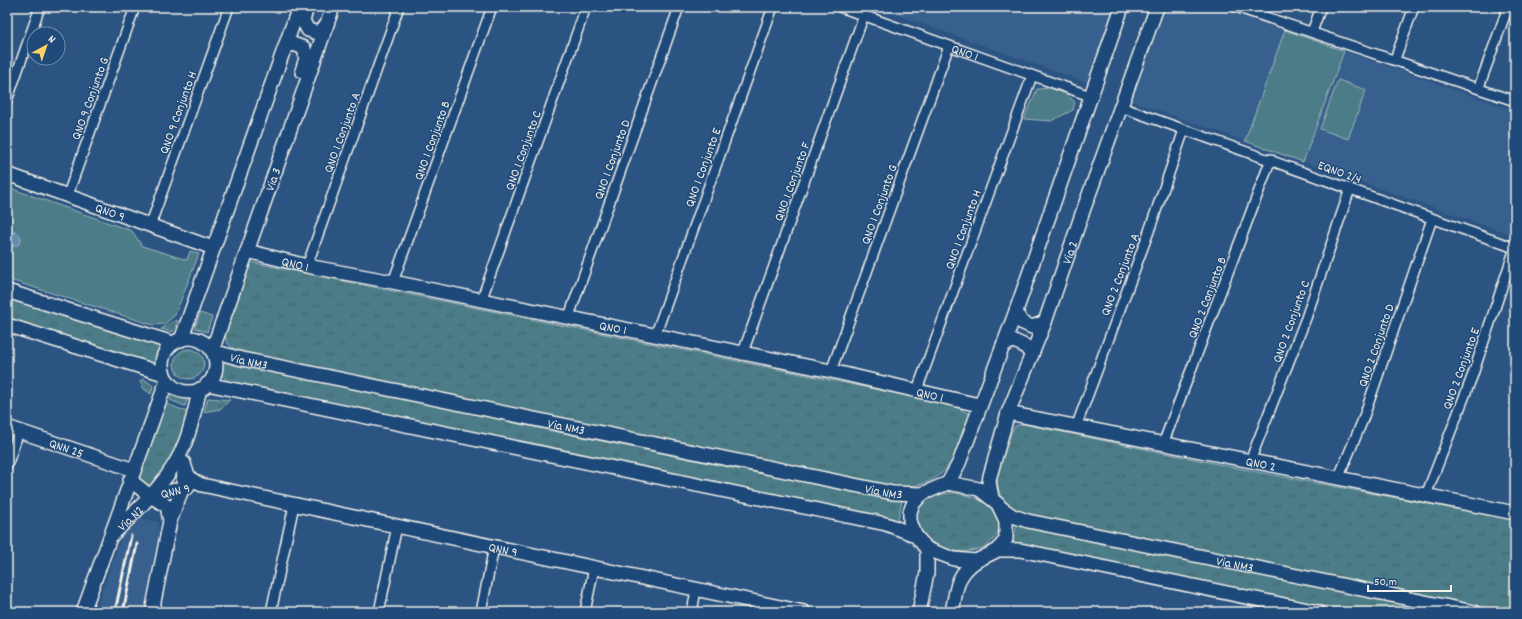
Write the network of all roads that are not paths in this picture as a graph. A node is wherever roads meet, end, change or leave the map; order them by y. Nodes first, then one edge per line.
1 (40, 7) edge
2 (135, 7) edge
3 (229, 7) edge
4 (300, 7) edge
5 (307, 7) edge
6 (333, 7) edge
7 (399, 7) edge
8 (492, 7) edge
9 (586, 7) edge
10 (679, 7) edge
11 (773, 7) edge
12 (840, 7) edge
13 (1122, 7) edge
14 (1157, 7) edge
15 (1236, 7) edge
16 (1321, 7) edge
17 (1414, 7) edge
18 (1508, 7) edge
19 (864, 15) junction
20 (326, 26) junction
21 (1312, 32) junction
22 (949, 46) junction
23 (284, 51) junction
24 (1395, 59) junction
25 (1032, 76) junction
26 (1478, 88) junction
27 (1090, 96) junction
28 (7, 101) edge
29 (1515, 101) edge
30 (1121, 107) junction
31 (1184, 130) junction
32 (1271, 159) junction
33 (7, 174) edge
34 (273, 176) junction
35 (1350, 189) junction
36 (68, 197) junction
37 (1432, 218) junction
38 (150, 226) junction
39 (213, 248) junction
40 (1515, 248) edge
41 (247, 251) junction
42 (307, 266) junction
43 (394, 282) junction
44 (7, 291) edge
45 (481, 301) junction
46 (1016, 311) junction
47 (568, 319) junction
48 (1045, 322) junction
49 (7, 325) edge
50 (655, 336) junction
51 (177, 341) junction
52 (1003, 345) junction
53 (212, 351) junction
54 (742, 355) junction
55 (1032, 355) junction
56 (831, 372) junction
57 (166, 377) junction
58 (203, 387) junction
59 (917, 390) junction
60 (980, 405) junction
61 (1008, 413) junction
62 (1076, 427) junction
63 (13, 429) edge
64 (186, 442) junction
65 (1163, 444) junction
66 (1250, 461) junction
67 (184, 463) junction
68 (7, 466) edge
69 (131, 473) junction
70 (1338, 479) junction
71 (948, 483) junction
72 (202, 485) junction
73 (183, 487) junction
74 (922, 494) junction
75 (1426, 495) junction
76 (150, 496) junction
77 (996, 502) junction
78 (294, 504) junction
79 (1515, 512) edge
80 (170, 521) junction
81 (397, 526) junction
82 (915, 535) junction
83 (109, 537) junction
84 (494, 547) junction
85 (927, 549) junction
86 (998, 550) junction
87 (976, 561) junction
88 (594, 568) junction
89 (696, 590) junction
90 (83, 612) edge
91 (152, 612) edge
92 (271, 612) edge
93 (379, 612) edge
94 (481, 612) edge
95 (586, 612) edge
96 (692, 612) edge
97 (802, 612) edge
98 (918, 612) edge
99 (952, 612) edge
100 (1318, 612) edge
101 (1474, 612) edge

1 - 28 street
2 - 36 street, QNO 9 Conjunto G
3 - 38 street, QNO 9 Conjunto H
4 - 23 main road
5 - 20 main road
6 - 20 main road, Via 3
7 - 42 street, QNO 1 Conjunto A
8 - 43 street, QNO 1 Conjunto B
9 - 45 street, QNO 1 Conjunto C
10 - 47 street, QNO 1 Conjunto D
11 - 50 street, QNO 1 Conjunto E
12 - 19 street, QNO 1
13 - 27 main road
14 - 30 main road, Via 2
15 - 21 street
16 - 21 street
17 - 24 street
18 - 26 street
19 - 22 street, QNO 1
19 - 54 street, QNO 1 Conjunto F
20 - 34 main road, Via 3
21 - 24 street
22 - 25 street, QNO 1
22 - 56 street, QNO 1 Conjunto G
23 - 34 main road
23 - 39 main road
24 - 26 street
25 - 27 street, QNO 1
25 - 59 street, QNO 1 Conjunto H
26 - 29 street
27 - 46 main road
30 - 31 street, EQNO 2/4
30 - 48 main road, Via 2
31 - 32 street, EQNO 2/4
31 - 62 street, QNO 2 Conjunto A
32 - 35 street, EQNO 2/4
32 - 65 street, QNO 2 Conjunto B
33 - 36 main road, QNO 9
34 - 41 main road, Via 3
35 - 37 street, EQNO 2/4
35 - 66 street, QNO 2 Conjunto C
36 - 38 main road, QNO 9
37 - 40 street, EQNO 2/4
37 - 70 street, QNO 2 Conjunto D
38 - 39 main road, QNO 9
39 - 51 main road
40 - 75 street, QNO 2 Conjunto E
41 - 42 main road, QNO 1
41 - 53 main road, Via 3
42 - 43 main road, QNO 1
43 - 45 main road, QNO 1
44 - 51 main road
45 - 47 main road, QNO 1
46 - 48 main road
46 - 52 main road
47 - 50 main road, QNO 1
48 - 55 main road, Via 2
49 - 57 main road
50 - 54 main road, QNO 1
51 - 53 main road
51 - 57 main road
52 - 55 main road
52 - 60 main road
53 - 58 main road
53 - 74 main road, Via NM3
54 - 56 main road, QNO 1
55 - 61 main road, Via 2
56 - 59 main road, QNO 1
57 - 58 main road
57 - 69 main road, Via N2
58 - 64 main road, Via N2
58 - 82 main road
59 - 60 main road, QNO 1
60 - 71 main road
61 - 62 main road, QNO 2
61 - 77 main road, Via 2
62 - 65 main road, QNO 2
63 - 68 street
63 - 69 main road, QNN 25
64 - 67 main road
64 - 76 main road, Via N2
65 - 66 main road, QNO 2
66 - 70 main road, QNO 2
67 - 72 main road, QNN 9
67 - 73 main road
69 - 76 main road, QNN 9
69 - 83 main road, Via N2
70 - 75 main road, QNO 2
71 - 74 main road
71 - 77 main road
72 - 73 main road, QNN 9
72 - 78 main road, QNN 9
73 - 76 main road, QNN 9
73 - 80 main road
74 - 82 main road
75 - 79 main road, QNO 2
76 - 80 main road
76 - 83 main road, Via N2
77 - 86 main road
77 - 101 main road, Via NM3
78 - 81 main road, QNN 9
78 - 92 street
80 - 91 main road
81 - 84 main road, QNN 9
81 - 93 street
82 - 85 main road
83 - 90 main road
84 - 88 main road, QNN 9
84 - 94 street
85 - 87 main road
85 - 98 main road
86 - 87 main road
86 - 100 main road
87 - 99 main road
88 - 89 main road, QNN 9
88 - 95 street
89 - 96 street
89 - 97 main road, QNN 9

